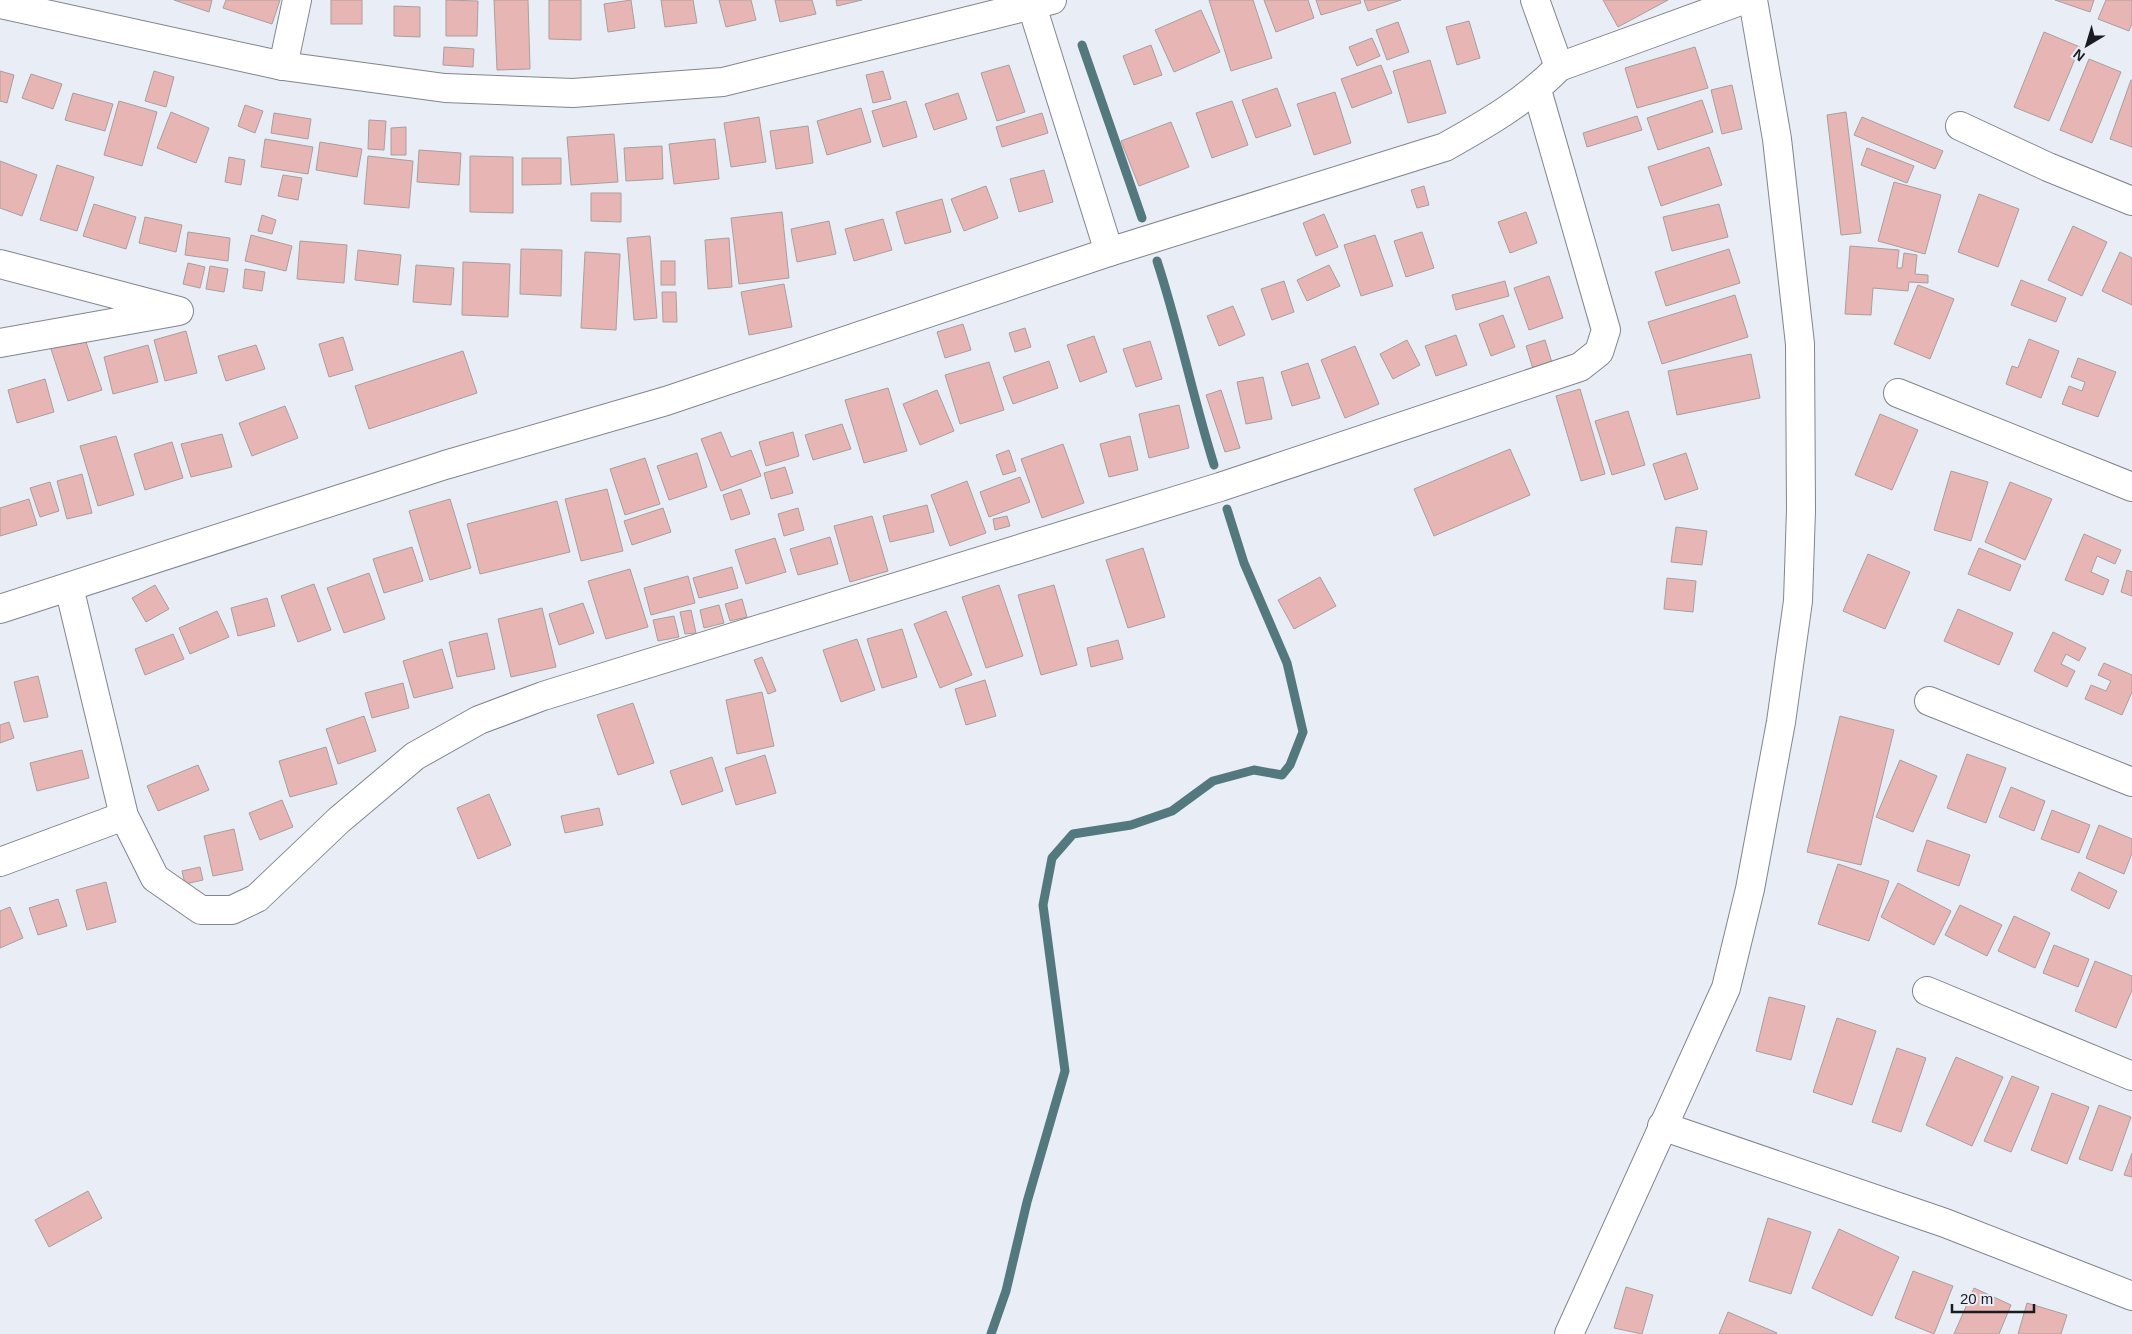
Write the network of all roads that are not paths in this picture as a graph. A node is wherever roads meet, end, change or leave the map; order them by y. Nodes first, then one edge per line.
1 (297, 0) edge
2 (1535, 0) edge
3 (1743, 0) edge
4 (1753, 0) edge
5 (1042, 3) edge
6 (0, 4) edge
7 (283, 66) junction
8 (1559, 67) junction
9 (1537, 90) junction
10 (1960, 126) dead end
11 (2132, 201) edge
12 (1109, 252) junction
13 (0, 264) edge
14 (0, 343) edge
15 (1898, 393) dead end
16 (2132, 488) edge
17 (69, 587) junction
18 (0, 609) edge
19 (1929, 701) dead end
20 (2132, 782) edge
21 (124, 816) junction
22 (0, 862) edge
23 (1928, 991) dead end
24 (2132, 1076) edge
25 (1662, 1126) junction
26 (2132, 1296) edge
27 (1569, 1334) edge

1 - 7 street
2 - 8 street
3 - 8 street
4 - 25 street
5 - 7 street
5 - 12 street
6 - 7 street
8 - 9 street
9 - 12 street
9 - 21 street
10 - 11 street
12 - 17 street
13 - 14 street
15 - 16 street
17 - 18 street
17 - 21 street
19 - 20 street
21 - 22 street
23 - 24 street
25 - 26 street
25 - 27 street

